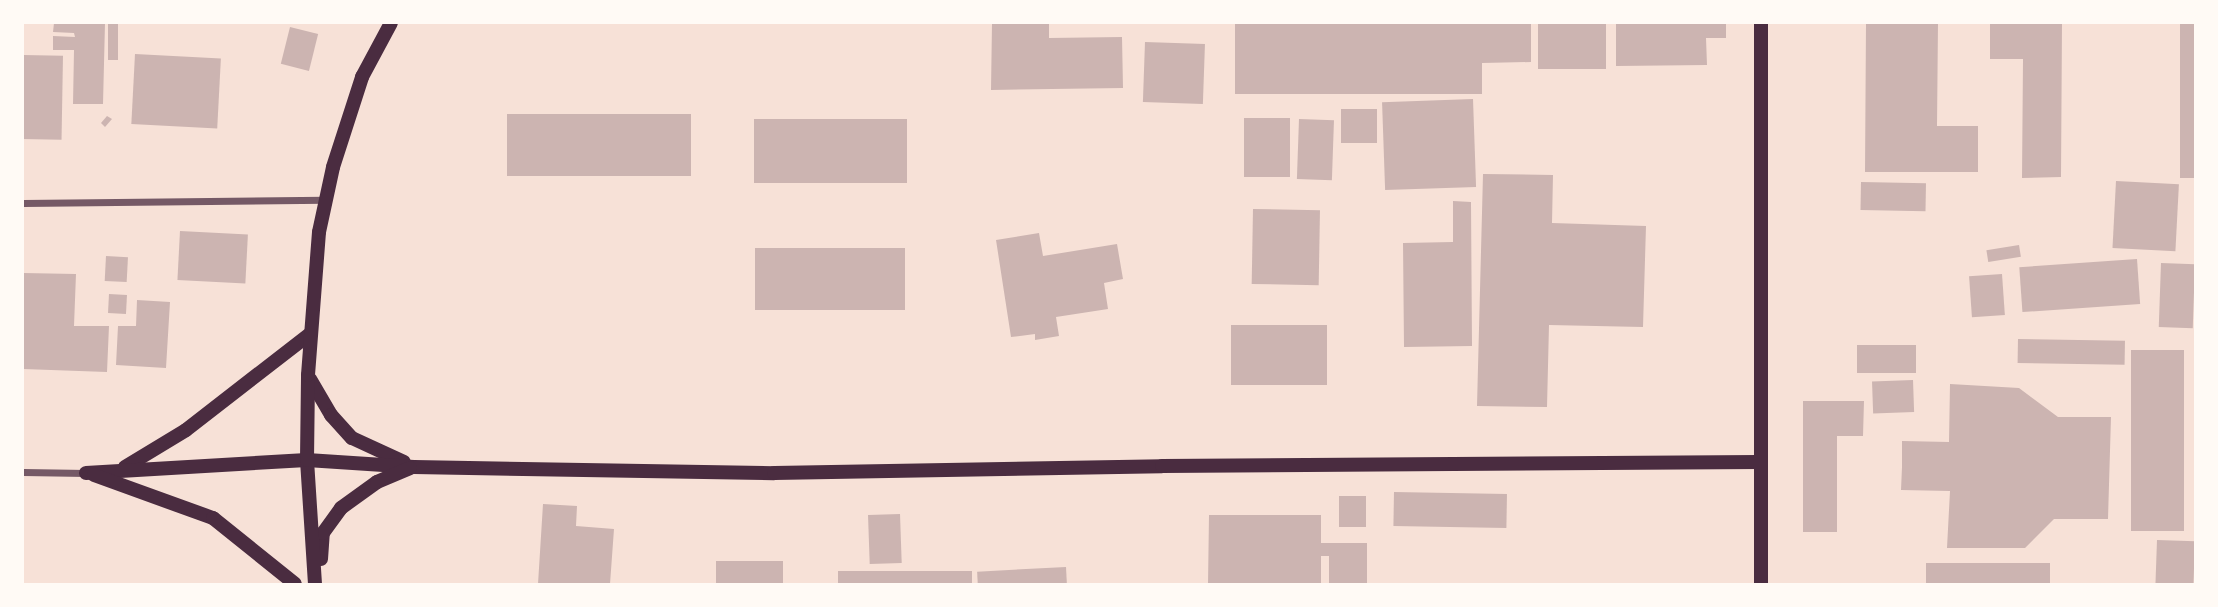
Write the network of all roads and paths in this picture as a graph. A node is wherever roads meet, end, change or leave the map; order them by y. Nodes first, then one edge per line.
1 (391, 23) edge
2 (1762, 23) edge
3 (325, 200) junction
4 (23, 203) edge
5 (311, 333) junction
6 (308, 375) junction
7 (307, 460) junction
8 (1759, 462) junction
9 (414, 467) junction
10 (23, 472) edge
11 (86, 473) junction
12 (295, 584) edge
13 (317, 584) edge
14 (1761, 584) edge

1 - 3 main road
2 - 8 main road
3 - 4 street
3 - 5 main road
5 - 6 main road
5 - 11 main road
6 - 7 main road
6 - 9 main road
7 - 9 main road
7 - 11 main road
7 - 13 main road
8 - 9 main road
8 - 14 main road
9 - 13 main road
10 - 11 street
11 - 12 main road

